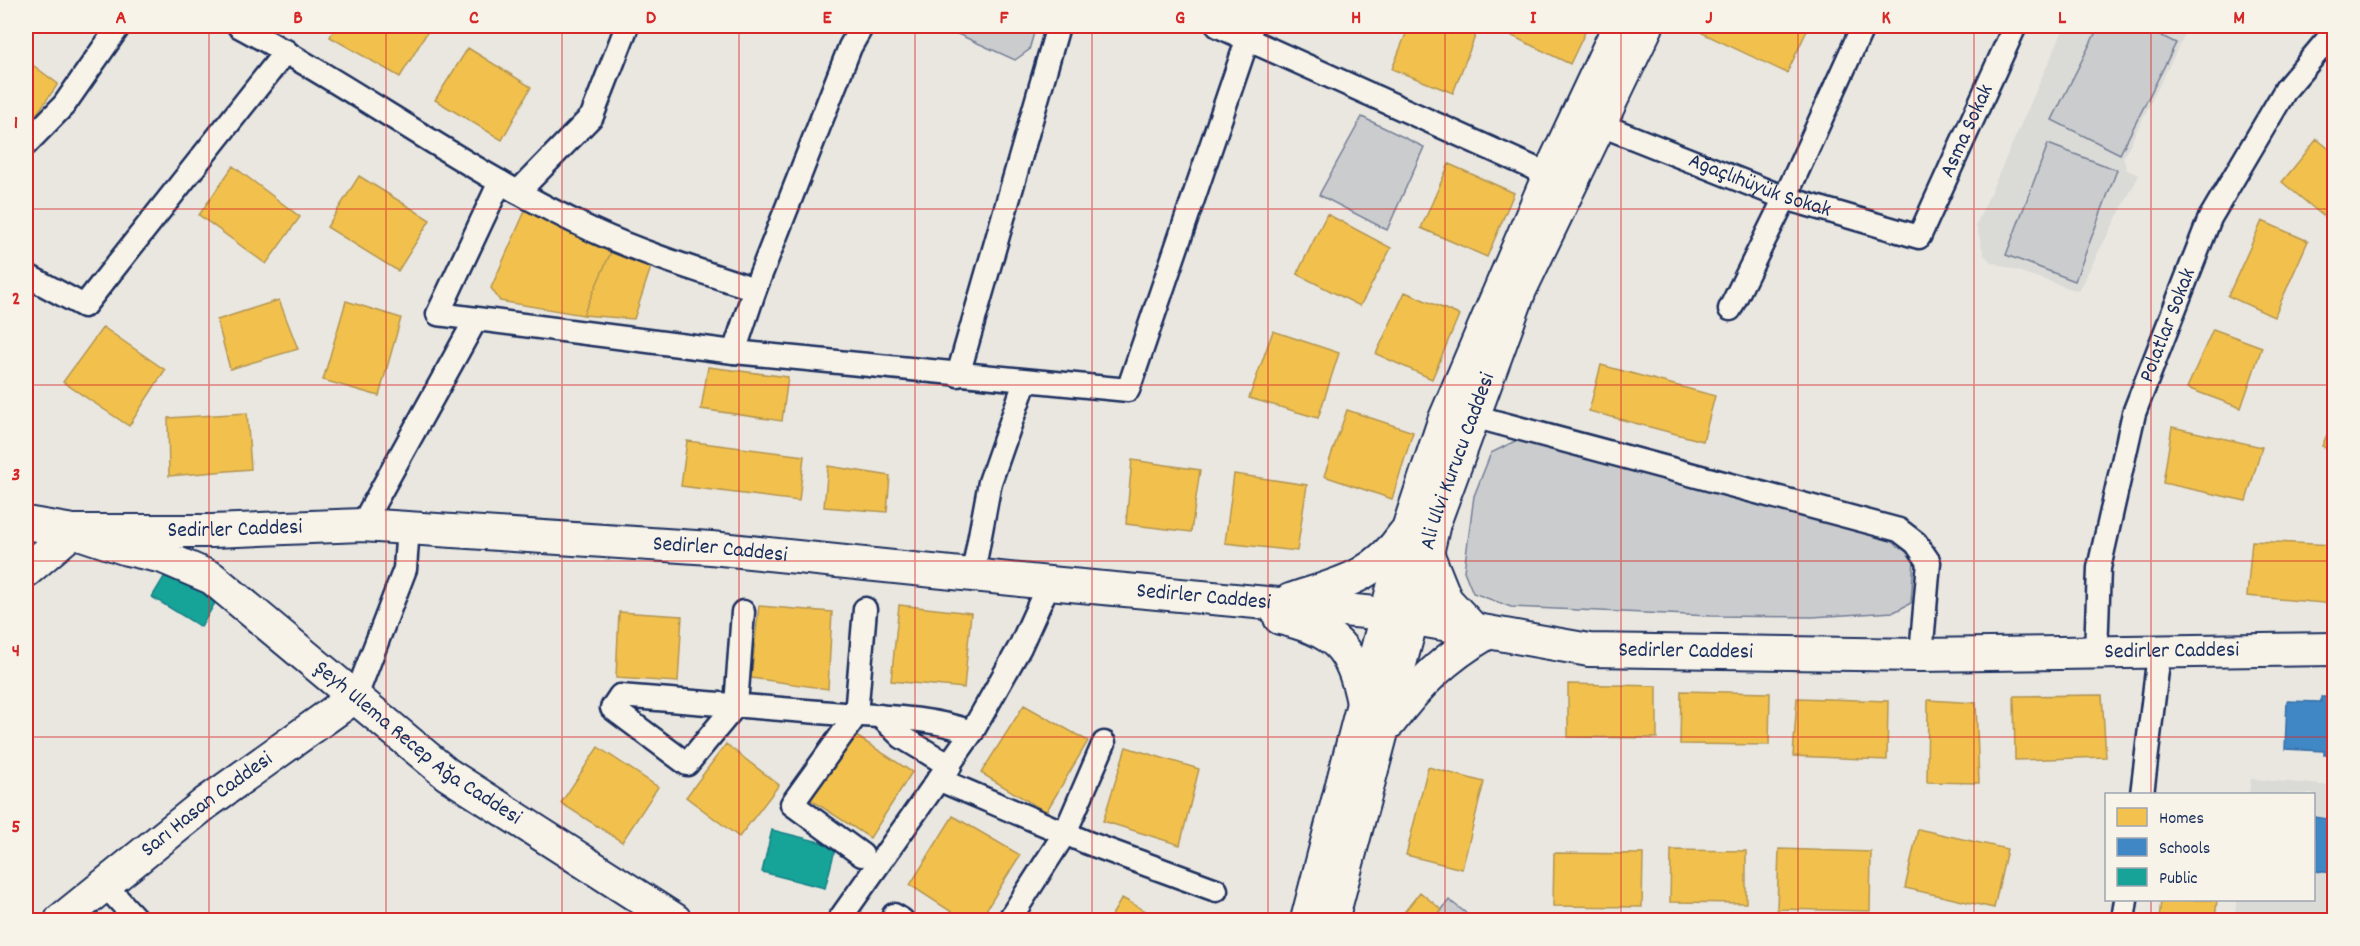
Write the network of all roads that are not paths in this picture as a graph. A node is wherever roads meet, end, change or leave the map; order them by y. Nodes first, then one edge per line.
1 (119, 26) edge
2 (239, 26) edge
3 (626, 26) edge
4 (862, 26) edge
5 (1058, 26) edge
6 (1218, 26) edge
7 (1619, 26) edge
8 (1647, 26) edge
9 (1863, 26) edge
10 (2015, 26) edge
11 (2334, 32) edge
12 (1250, 33) edge
13 (286, 51) junction
14 (1601, 125) junction
15 (26, 144) edge
16 (1549, 175) junction
17 (509, 187) junction
18 (1785, 198) junction
19 (1919, 237) joint
20 (26, 275) edge
21 (755, 289) junction
22 (1730, 309) dead end
23 (476, 319) junction
24 (734, 352) junction
25 (958, 375) junction
26 (1024, 382) junction
27 (1473, 416) junction
28 (26, 522) edge
29 (362, 525) junction
30 (1409, 525) junction
31 (408, 527) junction
32 (73, 531) junction
33 (212, 531) junction
34 (1427, 553) junction
35 (26, 571) edge
36 (973, 573) junction
37 (212, 578) junction
38 (1049, 583) junction
39 (1186, 596) junction
40 (1277, 604) junction
41 (866, 609) dead end
42 (743, 612) dead end
43 (1399, 616) junction
44 (1480, 631) junction
45 (2334, 649) edge
46 (2096, 654) junction
47 (2159, 654) junction
48 (1921, 655) junction
49 (357, 696) junction
50 (1363, 703) junction
51 (736, 705) junction
52 (856, 715) junction
53 (880, 716) junction
54 (972, 732) junction
55 (1382, 732) junction
56 (1104, 743) dead end
57 (945, 773) junction
58 (2142, 793) edge
59 (1065, 833) junction
60 (862, 855) dead end
61 (105, 884) junction
62 (1216, 890) dead end
63 (2126, 901) edge
64 (61, 921) edge
65 (137, 921) edge
66 (675, 921) edge
67 (839, 921) edge
68 (1009, 921) edge
69 (1307, 921) edge
70 (1332, 921) edge
71 (2123, 921) edge

1 - 15 street
2 - 13 street
3 - 17 street
4 - 21 street
5 - 25 street
6 - 12 street
7 - 16 street, Ali Ulvi Kurucu Caddesi
8 - 14 street, Ali Ulvi Kurucu Caddesi
9 - 18 street
10 - 19 street, Asma Sokak
11 - 46 street, Polatlar Sokak
12 - 16 street
12 - 26 street
13 - 17 street
13 - 20 street
14 - 18 street, Ağaçlıhüyük Sokak
14 - 27 street, Ali Ulvi Kurucu Caddesi
16 - 30 street, Ali Ulvi Kurucu Caddesi
17 - 21 street
17 - 23 street
18 - 19 street, Ağaçlıhüyük Sokak
18 - 22 street
21 - 24 street
23 - 24 street
23 - 29 street
24 - 25 street
25 - 26 street
26 - 36 street
27 - 34 street, Ali Ulvi Kurucu Caddesi
27 - 48 street
28 - 32 street
29 - 31 street, Sedirler Caddesi
29 - 33 street, Sedirler Caddesi
30 - 40 street
30 - 43 street, Ali Ulvi Kurucu Caddesi
31 - 36 street, Sedirler Caddesi
31 - 49 street
32 - 33 street, Sedirler Caddesi
32 - 35 street
32 - 37 street, Şeyh Ulema Recep Ağa Caddesi
33 - 37 street
34 - 43 street, Ali Ulvi Kurucu Caddesi
34 - 44 street
36 - 38 street, Sedirler Caddesi
37 - 49 street, Şeyh Ulema Recep Ağa Caddesi
38 - 39 street, Sedirler Caddesi
38 - 54 street
39 - 40 street, Sedirler Caddesi
39 - 50 street
40 - 43 street, Sedirler Caddesi
41 - 52 street
42 - 51 street
43 - 44 street, Sedirler Caddesi
43 - 50 street, Ali Ulvi Kurucu Caddesi
43 - 55 street, Ali Ulvi Kurucu Caddesi
44 - 48 street, Sedirler Caddesi
44 - 55 street
45 - 47 street, Sedirler Caddesi
46 - 47 street, Sedirler Caddesi
46 - 48 street, Sedirler Caddesi
47 - 58 street
49 - 61 street, Sarı Hasan Caddesi
49 - 66 street, Şeyh Ulema Recep Ağa Caddesi
50 - 69 street, Ali Ulvi Kurucu Caddesi
51 - 51 street
51 - 52 street
52 - 53 street
52 - 60 street
53 - 54 street
53 - 57 street
54 - 57 street
55 - 70 street, Ali Ulvi Kurucu Caddesi
56 - 59 street
57 - 59 street
57 - 67 street
59 - 62 street
59 - 68 street
61 - 64 street, Sarı Hasan Caddesi
61 - 65 street
63 - 71 street

